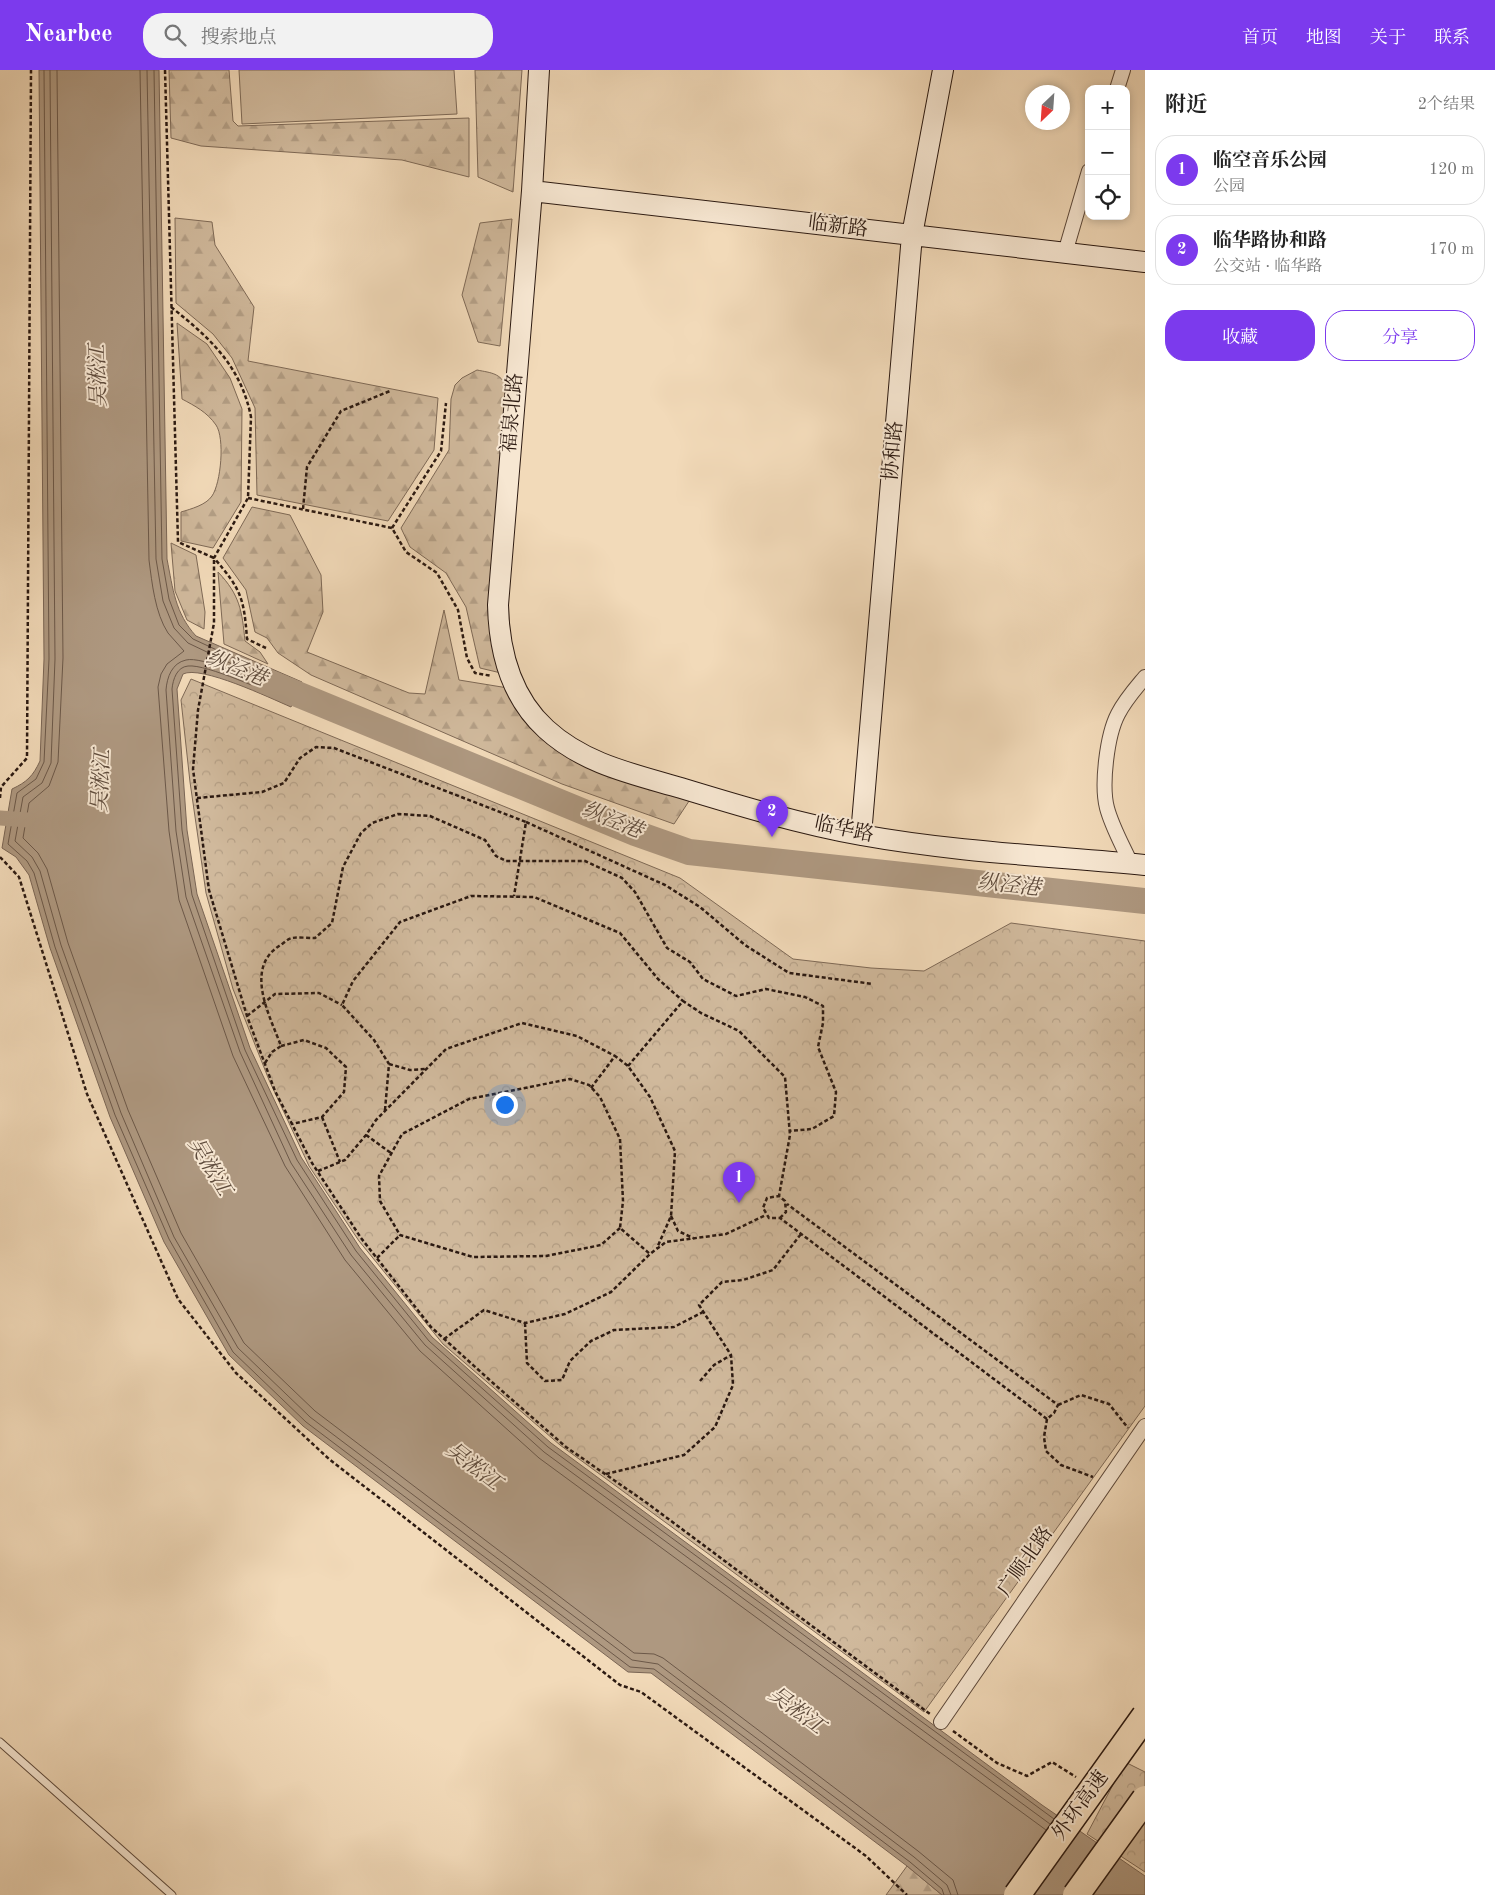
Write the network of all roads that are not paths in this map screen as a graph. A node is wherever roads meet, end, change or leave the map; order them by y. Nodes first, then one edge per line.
1 (538, 70) edge
2 (943, 70) edge
3 (1123, 70) edge
4 (1117, 85) edge
5 (1088, 175) edge
6 (532, 190) junction
7 (912, 235) junction
8 (1065, 253) junction
9 (1145, 262) edge
10 (1145, 677) edge
11 (558, 738) joint
12 (861, 835) junction
13 (1138, 865) edge
14 (1145, 1426) edge
15 (1145, 1716) edge
16 (941, 1722) road end
17 (0, 1742) edge
18 (1145, 1799) edge
19 (172, 1895) edge
20 (1017, 1895) edge
21 (1076, 1895) edge

1 - 6 street, 福泉北路
2 - 7 street, 协和路
3 - 4 street
5 - 8 street
6 - 7 street, 临新路
6 - 11 street, 福泉北路
7 - 8 street, 临新路
7 - 12 street, 协和路
8 - 9 street, 临新路
10 - 13 street
11 - 12 street, 临华路
12 - 13 street, 临华路
14 - 16 street, 广顺北路
15 - 20 highway, 外环高速, bridge
17 - 19 lane
18 - 21 highway, bridge

